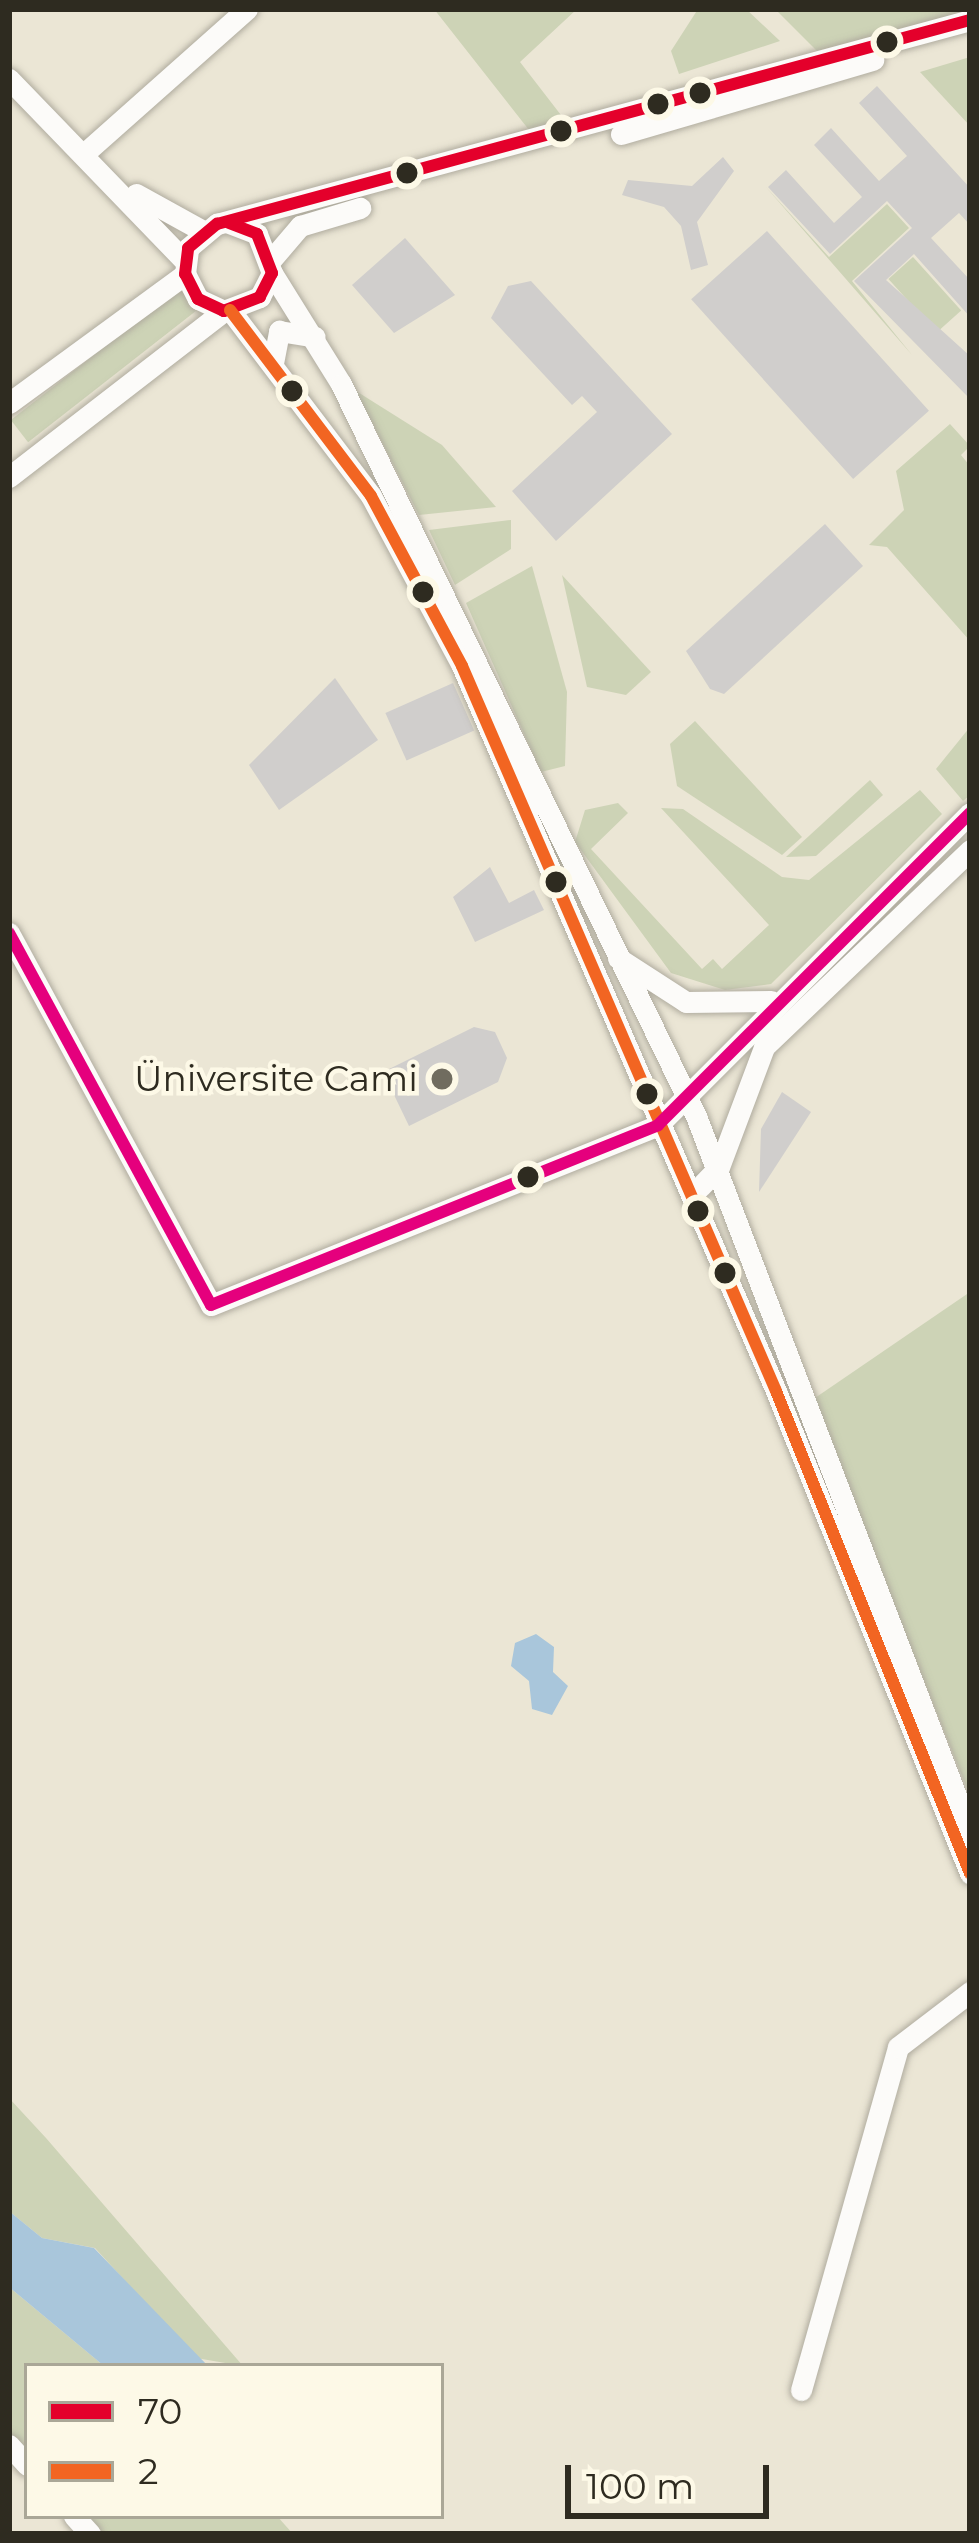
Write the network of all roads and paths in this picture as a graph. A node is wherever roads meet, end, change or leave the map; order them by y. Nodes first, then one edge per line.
1 (247, 9) edge
2 (970, 20) edge
3 (970, 34) edge
4 (9, 80) edge
5 (57, 129) junction
6 (87, 151) junction
7 (229, 223) junction
8 (203, 231) junction
9 (271, 266) junction
10 (185, 267) junction
11 (227, 311) junction
12 (316, 338) junction
13 (273, 363) junction
14 (9, 403) edge
15 (9, 477) edge
16 (970, 813) edge
17 (970, 850) edge
18 (9, 933) edge
19 (614, 955) junction
20 (771, 1001) junction
21 (688, 1100) junction
22 (658, 1125) junction
23 (719, 1167) junction
24 (693, 1194) junction
25 (970, 1832) edge
26 (970, 1873) edge
27 (970, 1992) edge
28 (801, 2390) dead end

1 - 6 street
2 - 7 street
3 - 9 street
4 - 5 street
5 - 6 street
5 - 10 street
6 - 8 street
7 - 8 street
7 - 9 street
8 - 10 street
9 - 11 street
9 - 12 street
10 - 11 street
10 - 14 street
11 - 13 street
11 - 15 street
12 - 13 street
12 - 19 street
13 - 22 street
16 - 20 street
17 - 23 street
18 - 22 street
19 - 20 street
19 - 21 street
20 - 21 street
21 - 22 street
21 - 23 street
22 - 24 street
23 - 24 street
23 - 25 street
24 - 26 street
27 - 28 street

